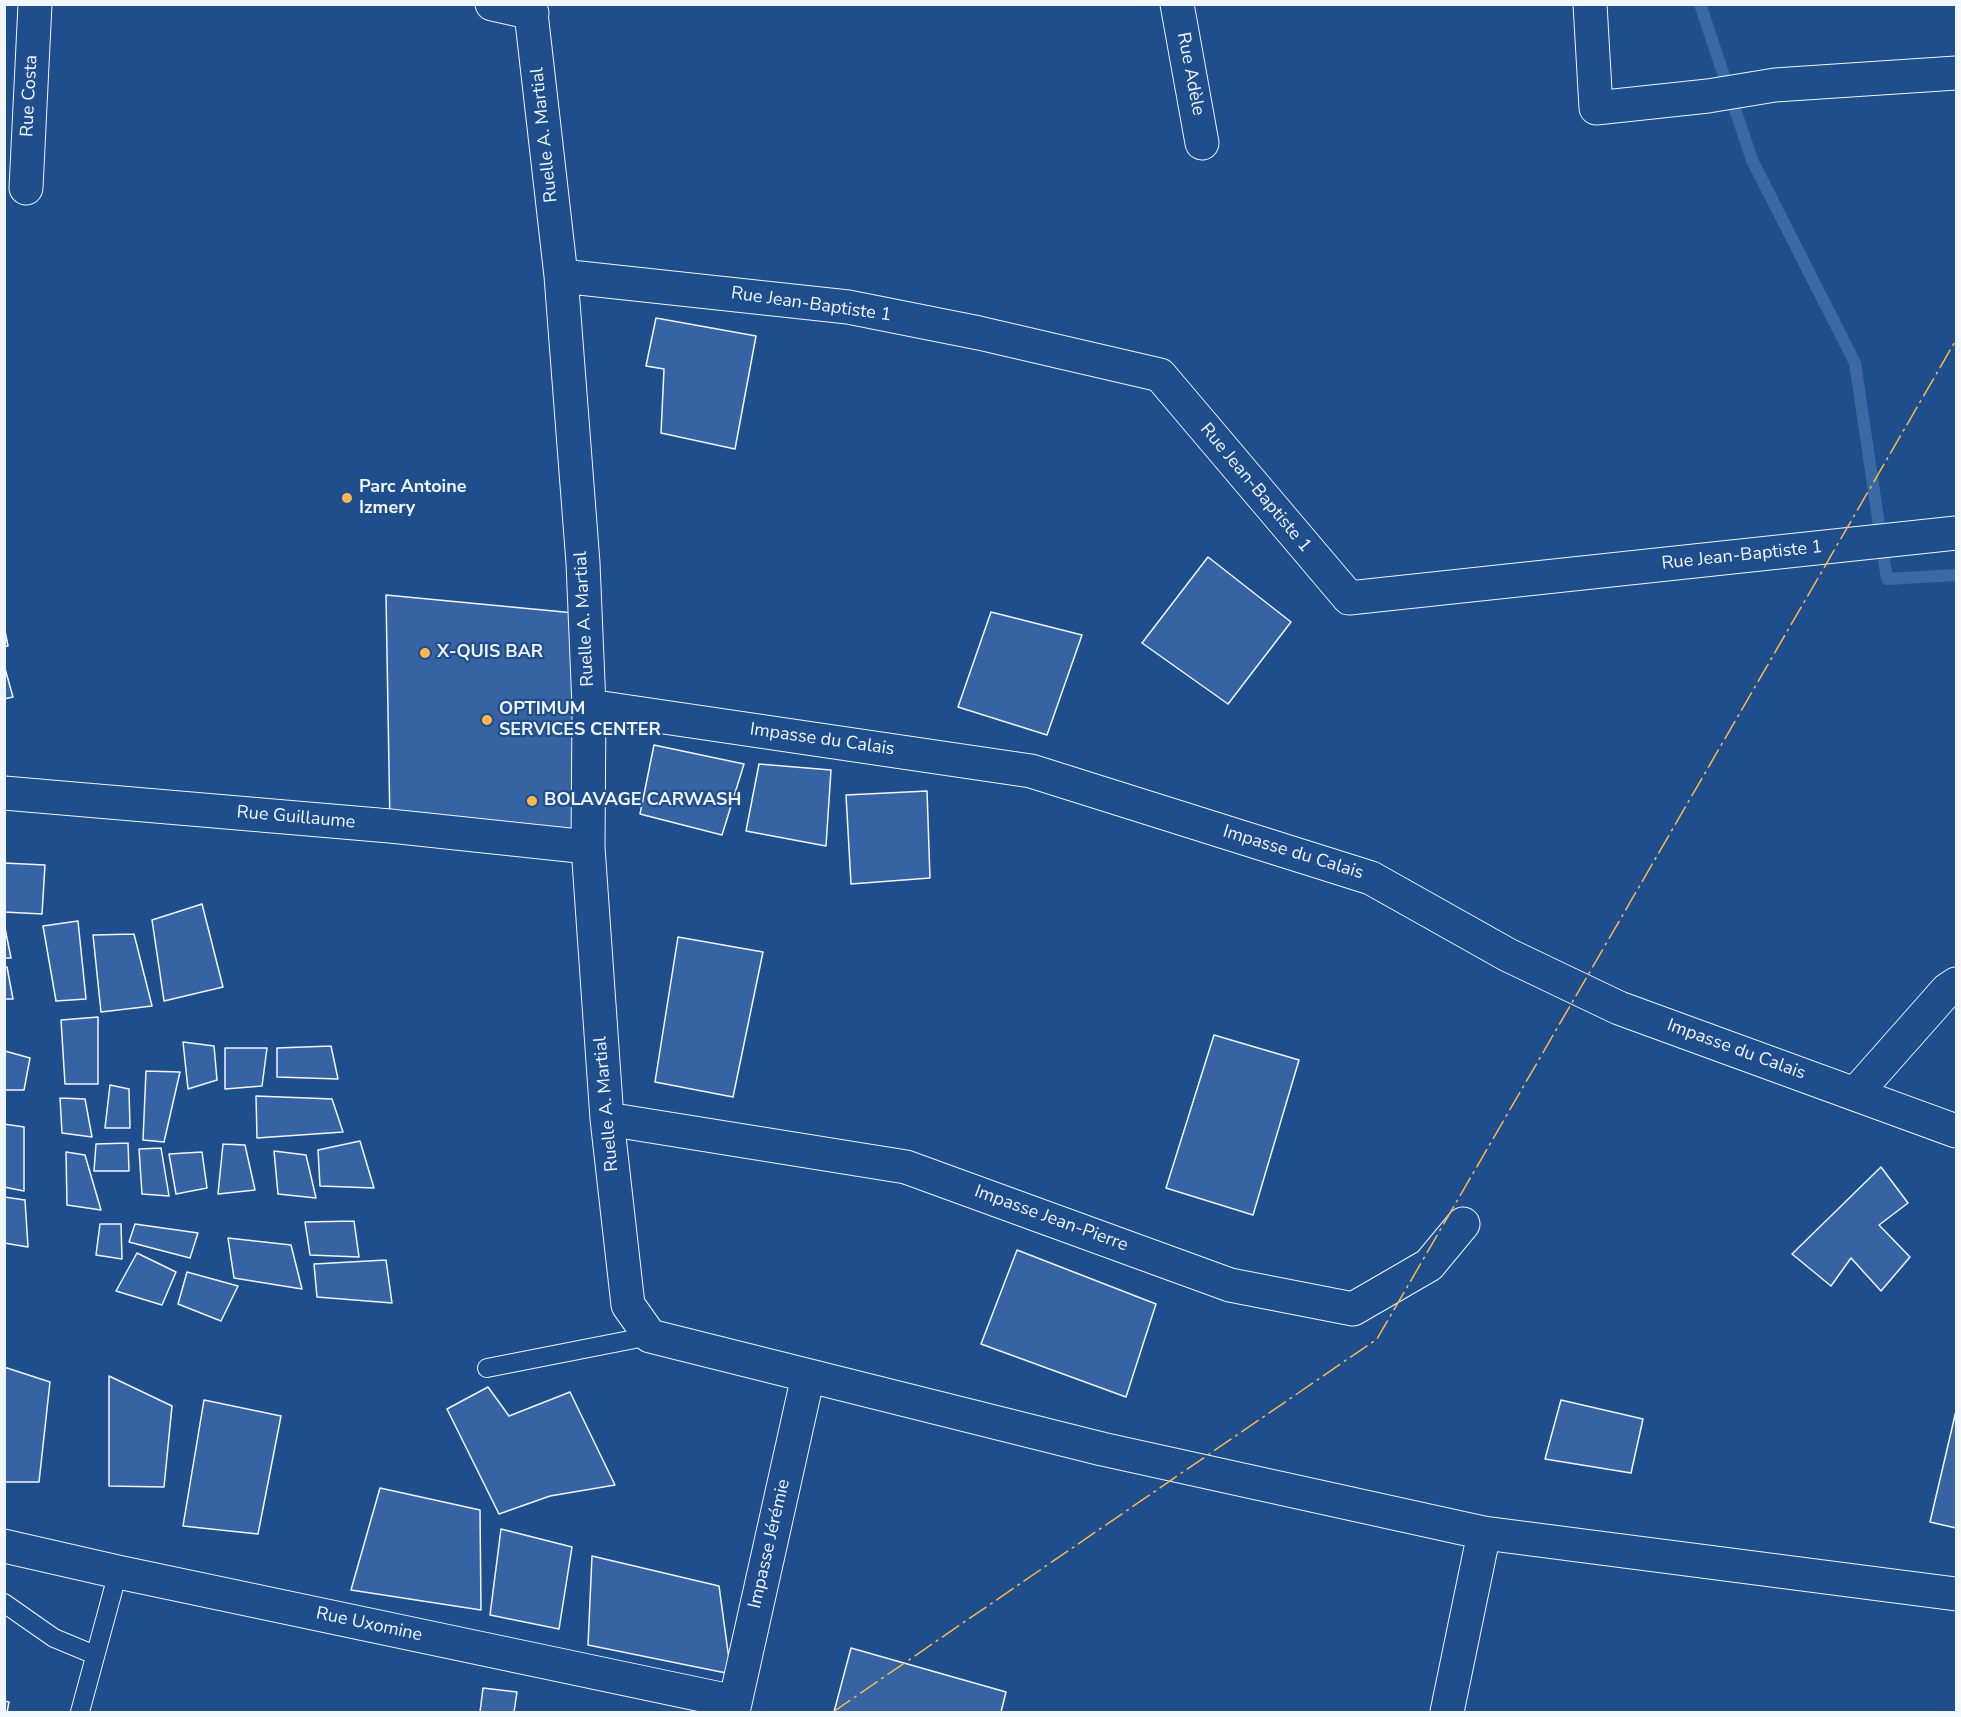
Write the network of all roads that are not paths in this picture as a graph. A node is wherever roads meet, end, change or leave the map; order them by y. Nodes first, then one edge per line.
1 (35, 4) edge
2 (492, 4) edge
3 (1177, 4) edge
4 (1590, 4) edge
5 (531, 9) edge
6 (1956, 73) edge
7 (1202, 143) dead end
8 (26, 188) dead end
9 (561, 276) junction
10 (1956, 533) edge
11 (589, 706) junction
12 (4, 793) edge
13 (588, 847) junction
14 (1956, 984) edge
15 (1855, 1094) junction
16 (607, 1119) junction
17 (1956, 1131) edge
18 (1463, 1224) dead end
19 (650, 1336) junction
20 (487, 1368) dead end
21 (808, 1377) junction
22 (1484, 1533) junction
23 (4, 1545) edge
24 (118, 1572) junction
25 (1956, 1594) edge
26 (4, 1604) edge
27 (95, 1655) junction
28 (734, 1707) edge
29 (80, 1713) edge
30 (1448, 1713) edge

1 - 8 street, Rue Costa
2 - 5 street
3 - 7 street, Rue Adèle
4 - 6 street
5 - 9 street, Ruelle A. Martial
9 - 10 street, Rue Jean-Baptiste 1
9 - 11 street, Ruelle A. Martial
11 - 13 street, Ruelle A. Martial
11 - 15 street, Impasse du Calais
12 - 13 street, Rue Guillaume
13 - 16 street, Ruelle A. Martial
14 - 15 street
15 - 17 street, Impasse du Calais
16 - 18 street, Impasse Jean-Pierre
16 - 19 street, Ruelle A. Martial
19 - 20 lane
19 - 21 street
21 - 22 street
21 - 28 street, Impasse Jérémie
22 - 25 street
22 - 30 street
23 - 24 street, Rue Uxomine
24 - 27 lane
24 - 28 street, Rue Uxomine
26 - 27 lane
27 - 29 lane

